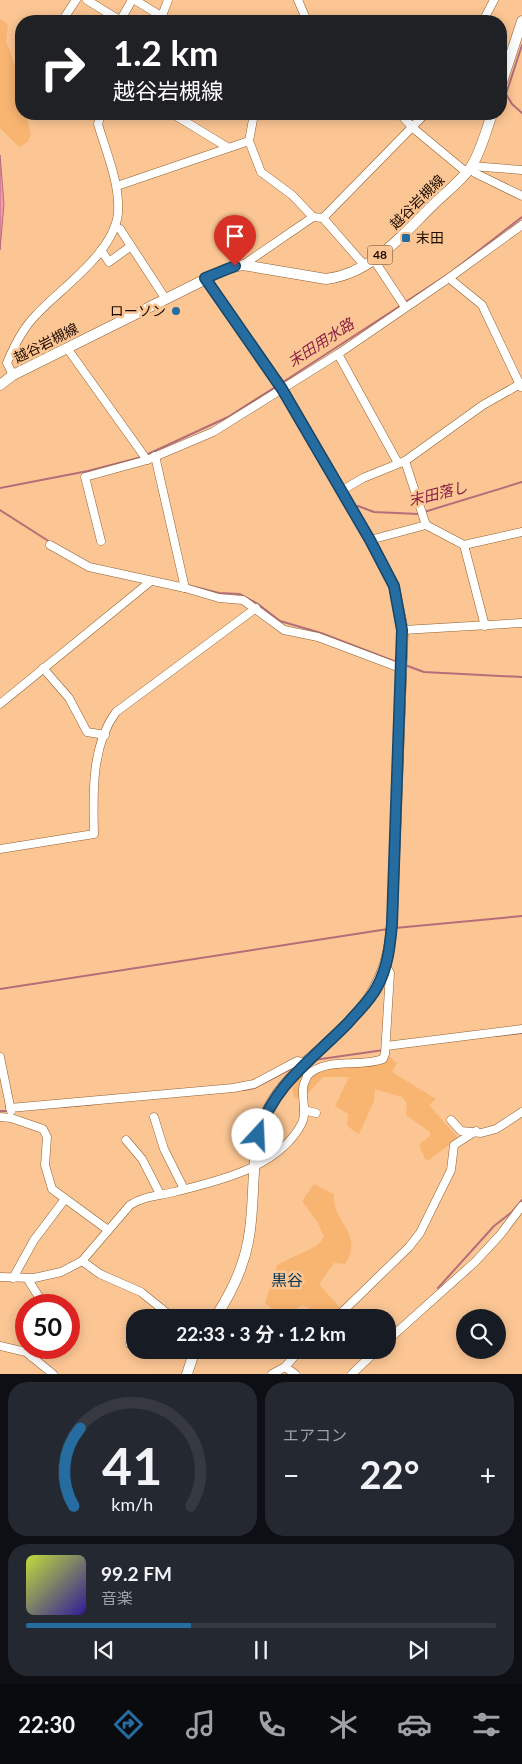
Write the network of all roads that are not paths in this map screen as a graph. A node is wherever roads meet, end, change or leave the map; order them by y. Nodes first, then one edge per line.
1 (76, 0) edge
2 (87, 0) edge
3 (104, 0) edge
4 (133, 0) edge
5 (168, 0) edge
6 (298, 0) edge
7 (494, 0) edge
8 (99, 8) junction
9 (66, 15) edge
10 (110, 15) edge
11 (124, 15) edge
12 (156, 15) edge
13 (164, 15) edge
14 (305, 15) edge
15 (486, 15) edge
16 (522, 21) edge
17 (507, 67) edge
18 (99, 120) edge
19 (183, 120) edge
20 (253, 120) edge
21 (406, 120) edge
22 (420, 120) edge
23 (490, 120) edge
24 (413, 128) junction
25 (249, 142) junction
26 (227, 147) junction
27 (469, 169) junction
28 (522, 170) edge
29 (117, 186) junction
30 (522, 196) edge
31 (312, 217) junction
32 (323, 218) junction
33 (522, 225) edge
34 (115, 227) junction
35 (131, 246) junction
36 (101, 250) junction
37 (369, 263) junction
38 (243, 265) junction
39 (205, 278) junction
40 (449, 278) junction
41 (165, 298) junction
42 (405, 307) junction
43 (67, 348) junction
44 (338, 354) junction
45 (13, 375) junction
46 (0, 385) edge
47 (521, 385) edge
48 (282, 389) junction
49 (155, 456) junction
50 (147, 460) junction
51 (402, 462) junction
52 (341, 491) junction
53 (426, 525) junction
54 (522, 532) edge
55 (370, 540) junction
56 (101, 541) dead end
57 (50, 545) dead end
58 (464, 545) junction
59 (151, 581) junction
60 (184, 588) junction
61 (256, 608) junction
62 (522, 623) edge
63 (485, 626) junction
64 (402, 630) junction
65 (402, 667) junction
66 (44, 668) junction
67 (0, 704) edge
68 (105, 736) junction
69 (0, 849) edge
70 (386, 966) junction
71 (522, 1029) edge
72 (386, 1046) junction
73 (0, 1057) edge
74 (306, 1070) junction
75 (10, 1108) junction
76 (304, 1110) junction
77 (522, 1112) edge
78 (316, 1113) dead end
79 (0, 1117) edge
80 (154, 1117) dead end
81 (11, 1118) junction
82 (451, 1120) dead end
83 (476, 1131) junction
84 (126, 1140) dead end
85 (255, 1166) junction
86 (184, 1189) junction
87 (160, 1194) junction
88 (65, 1199) junction
89 (522, 1206) edge
90 (108, 1230) junction
91 (82, 1261) junction
92 (0, 1277) edge
93 (12, 1278) junction
94 (27, 1278) junction
95 (37, 1294) edge
96 (162, 1309) edge
97 (220, 1309) edge
98 (345, 1309) edge
99 (396, 1333) edge
100 (0, 1346) edge
101 (15, 1349) edge
102 (34, 1359) edge
103 (192, 1359) edge
104 (292, 1359) edge
105 (368, 1359) edge
106 (285, 1367) junction
107 (53, 1374) edge
108 (187, 1374) edge
109 (272, 1374) edge
110 (296, 1374) edge
111 (352, 1374) edge

1 - 9 street
2 - 8 street
3 - 8 street
4 - 11 street
4 - 12 street
5 - 13 street
6 - 14 street
7 - 15 street
8 - 10 street
16 - 17 main road
18 - 29 street
19 - 26 street
20 - 25 street
21 - 24 street
22 - 24 street
23 - 27 main road, 越谷岩槻線 / 48
24 - 27 street
24 - 32 street
25 - 26 street
25 - 31 street
26 - 29 street
27 - 28 street
27 - 30 street
27 - 37 main road, 越谷岩槻線 / 48
29 - 34 street
31 - 32 street
31 - 38 street
32 - 37 street
33 - 40 street
34 - 35 street
34 - 36 street
35 - 36 street
35 - 41 street
36 - 45 street
37 - 38 main road, 越谷岩槻線 / 48
37 - 42 street
38 - 39 main road, 越谷岩槻線 / 48
39 - 41 main road, 越谷岩槻線 / 48
39 - 48 main road
40 - 42 street
40 - 47 street
41 - 43 main road, 越谷岩槻線 / 48
42 - 44 street
43 - 45 main road, 越谷岩槻線 / 48
43 - 50 street
44 - 48 street
44 - 51 street
45 - 46 main road, 越谷岩槻線 / 48
47 - 51 street
48 - 49 street
48 - 52 main road
49 - 50 street
49 - 60 street
50 - 56 street
51 - 52 street
51 - 53 street
52 - 55 main road
53 - 55 street
53 - 58 street
54 - 58 street
55 - 64 main road
57 - 59 street
58 - 63 street
59 - 60 street
59 - 66 street
60 - 61 street
61 - 65 street
61 - 68 street
62 - 63 street
63 - 64 street
64 - 65 main road
65 - 70 main road
66 - 67 street
66 - 68 street
68 - 69 street
70 - 72 street
70 - 74 main road
71 - 72 street
72 - 74 street
73 - 75 street
74 - 75 street
74 - 76 street
74 - 85 main road
75 - 81 street
76 - 78 street
76 - 85 street
77 - 83 street
79 - 81 street
80 - 86 street
81 - 88 street
82 - 83 street
83 - 98 street
84 - 87 street
85 - 86 street
85 - 97 main road
86 - 87 street
87 - 90 street
88 - 90 street
88 - 93 street
89 - 99 street
90 - 91 street
91 - 94 street
91 - 96 street
92 - 93 street
93 - 94 street
94 - 95 street
100 - 101 street
102 - 107 street
103 - 108 main road
104 - 106 street
105 - 111 street
106 - 109 street
106 - 110 street

